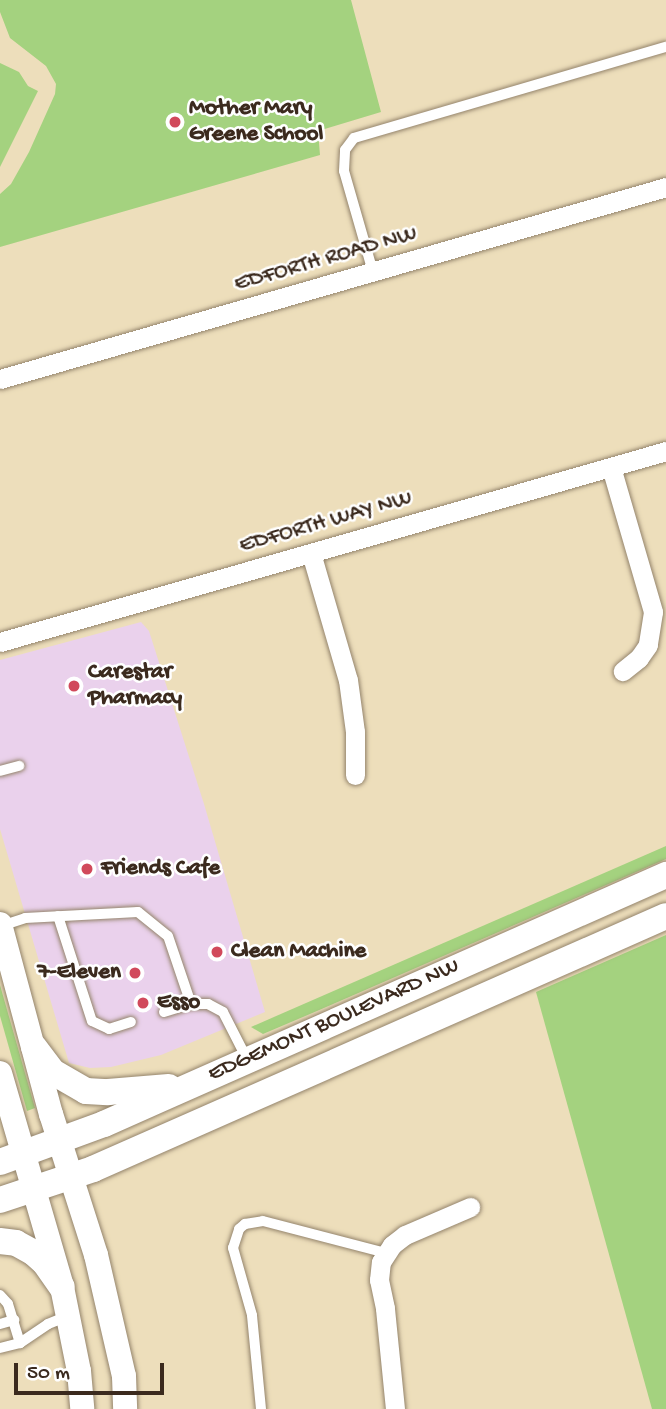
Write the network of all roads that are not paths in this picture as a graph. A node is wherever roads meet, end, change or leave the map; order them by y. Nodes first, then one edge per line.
1 (666, 47) edge
2 (666, 187) edge
3 (373, 272) junction
4 (0, 379) edge
5 (666, 451) edge
6 (611, 467) junction
7 (311, 553) junction
8 (0, 642) edge
9 (623, 671) dead end
10 (19, 766) dead end
11 (0, 771) edge
12 (355, 775) dead end
13 (666, 875) edge
14 (58, 916) junction
15 (666, 916) edge
16 (0, 925) edge
17 (191, 1004) junction
18 (164, 1012) dead end
19 (131, 1022) dead end
20 (34, 1047) junction
21 (247, 1059) junction
22 (0, 1073) edge
23 (188, 1085) junction
24 (59, 1141) junction
25 (12, 1157) edge
26 (70, 1176) junction
27 (34, 1189) junction
28 (0, 1200) edge
29 (470, 1207) dead end
30 (0, 1241) edge
31 (386, 1253) junction
32 (62, 1287) junction
33 (0, 1295) edge
34 (4, 1305) edge
35 (69, 1316) junction
36 (14, 1320) junction
37 (0, 1324) edge
38 (20, 1343) junction
39 (0, 1348) edge
40 (82, 1409) edge
41 (125, 1409) edge
42 (261, 1409) edge
43 (395, 1409) edge

1 - 3 lane
2 - 3 street, EDFORTH ROAD NW
3 - 4 street, EDFORTH ROAD NW
5 - 6 street, EDFORTH WAY NW
6 - 7 street, EDFORTH WAY NW
6 - 9 street
7 - 8 street, EDFORTH WAY NW
7 - 12 street
10 - 11 lane
13 - 21 main road, EDGEMONT BOULEVARD NW
14 - 16 lane
14 - 17 lane
14 - 19 lane
15 - 26 main road, EDGEMONT BOULEVARD NW
16 - 20 street
17 - 18 lane
17 - 21 lane
20 - 23 main road
20 - 24 street
21 - 23 main road, EDGEMONT BOULEVARD NW
22 - 25 street
23 - 24 main road, EDGEMONT BOULEVARD NW
24 - 25 main road, EDGEMONT BOULEVARD NW
24 - 26 street
25 - 27 street
26 - 27 main road, EDGEMONT BOULEVARD NW
26 - 41 street
27 - 28 main road, EDGEMONT BOULEVARD NW
27 - 32 street
29 - 31 street
30 - 32 main road
31 - 42 lane
31 - 43 street
32 - 35 street
33 - 34 lane
34 - 36 lane
35 - 38 lane
35 - 40 street
36 - 37 lane
36 - 38 lane
38 - 39 lane

